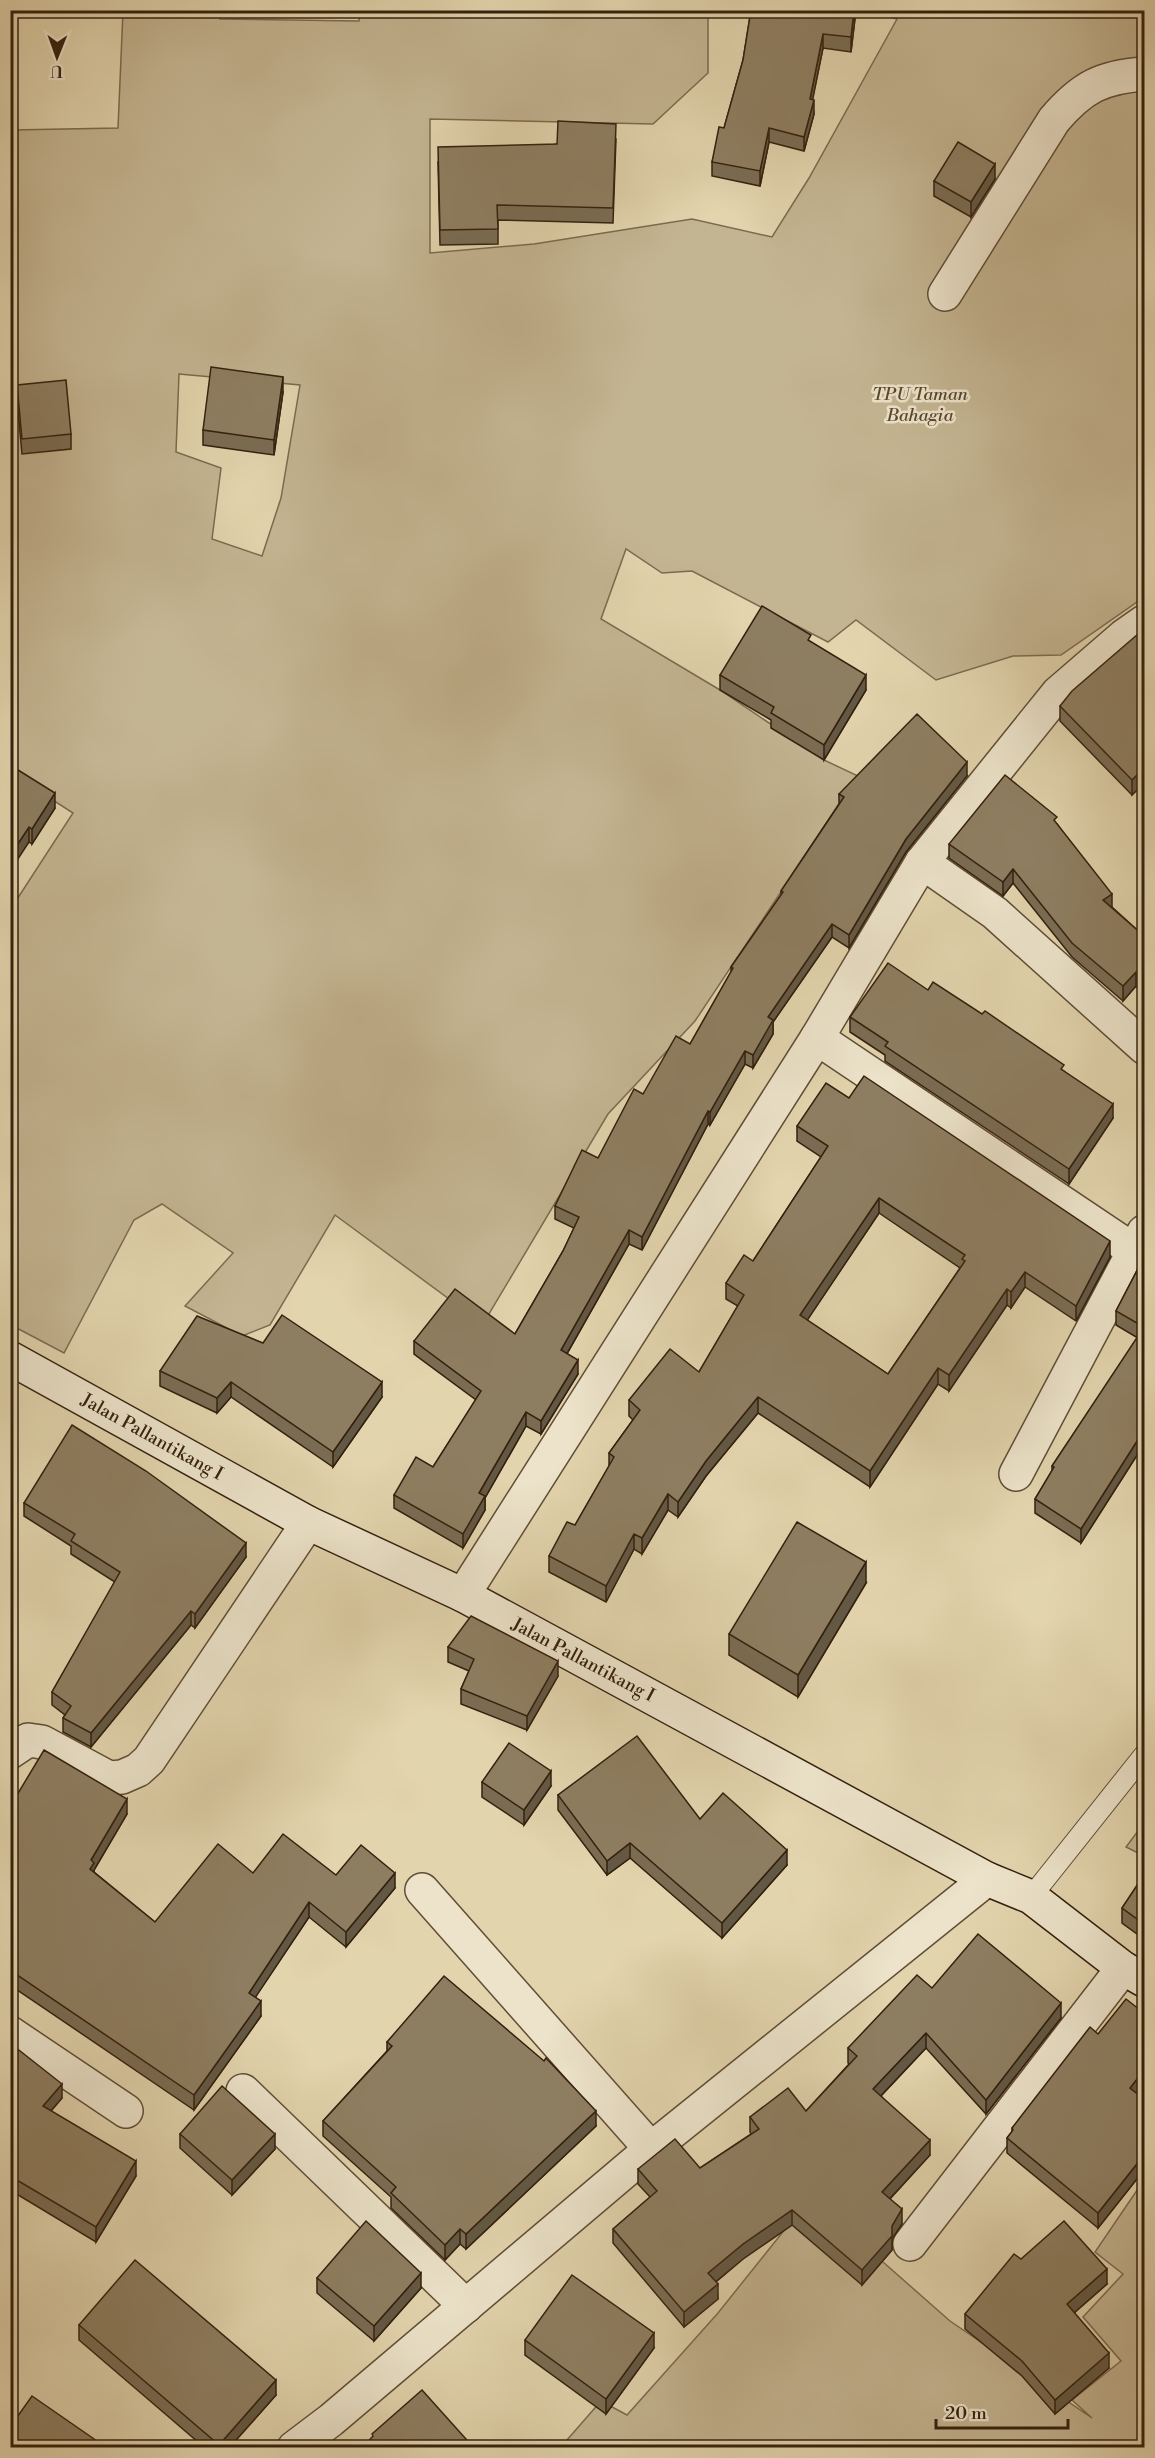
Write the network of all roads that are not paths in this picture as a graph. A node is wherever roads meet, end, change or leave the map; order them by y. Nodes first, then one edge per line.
1 (1144, 74) edge
2 (945, 294) dead end
3 (1144, 622) edge
4 (922, 862) junction
5 (817, 1038) junction
6 (1144, 1047) edge
7 (1139, 1241) edge
8 (10, 1358) edge
9 (1016, 1474) dead end
10 (308, 1523) junction
11 (463, 1595) junction
12 (10, 1752) edge
13 (1144, 1755) edge
14 (987, 1879) junction
15 (422, 1890) dead end
16 (1031, 1897) junction
17 (1134, 1974) edge
18 (10, 2033) edge
19 (243, 2091) dead end
20 (126, 2111) dead end
21 (651, 2149) junction
22 (910, 2244) dead end
23 (466, 2306) junction
24 (294, 2448) edge

1 - 2 street
3 - 4 street
4 - 5 street
4 - 6 street
5 - 7 street
5 - 11 street
7 - 9 street
8 - 10 street, Jalan Pallantikang I
10 - 11 street, Jalan Pallantikang I
10 - 12 street
11 - 14 street, Jalan Pallantikang I
13 - 16 lane
14 - 16 street, Jalan Pallantikang I
14 - 21 street
15 - 21 street
16 - 17 street, Jalan Pallantikang I
17 - 22 street
18 - 20 street
19 - 23 street
21 - 23 street
23 - 24 street

